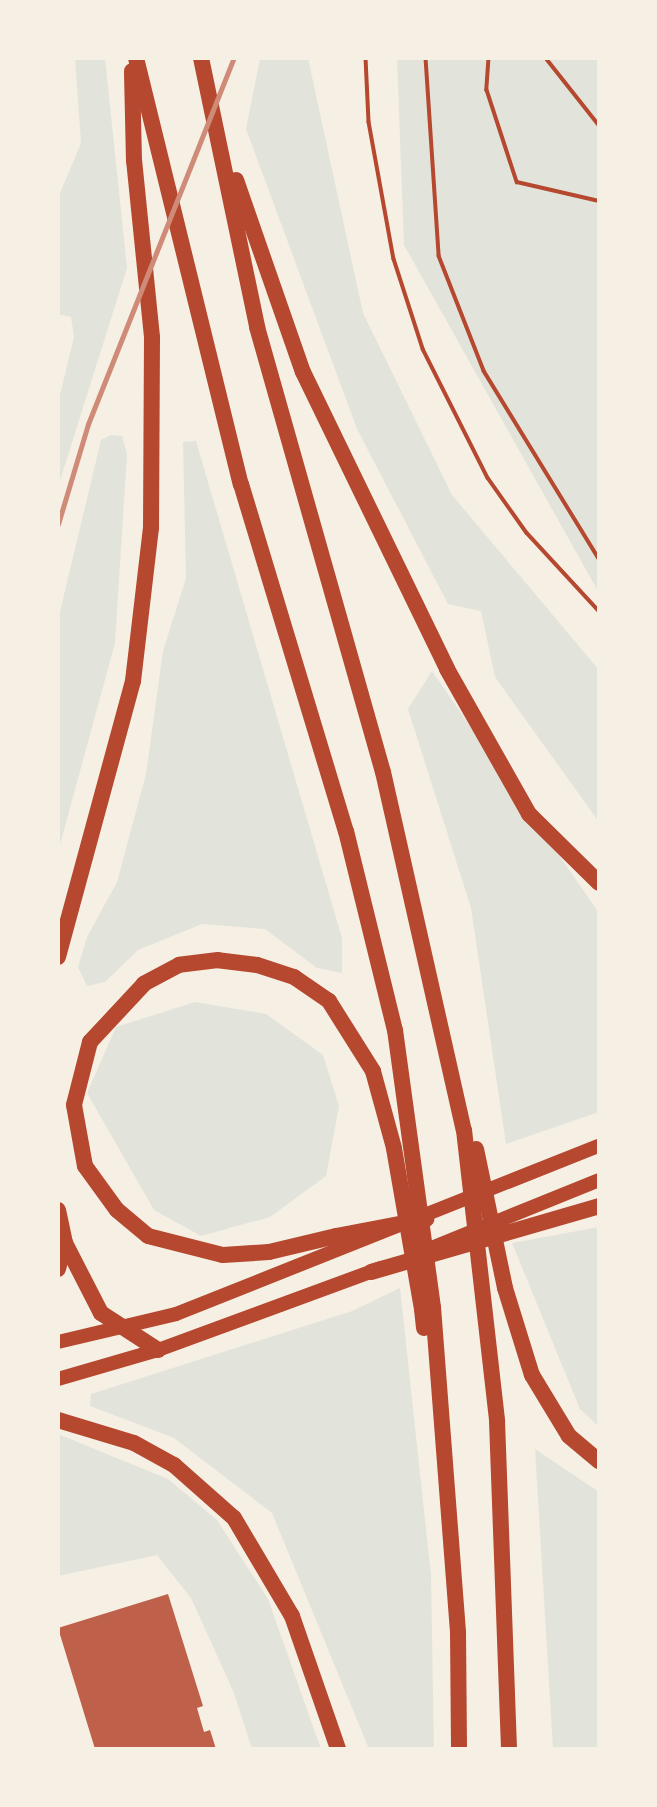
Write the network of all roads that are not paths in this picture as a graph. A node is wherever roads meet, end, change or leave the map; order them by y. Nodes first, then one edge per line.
1 (134, 58) edge
2 (201, 61) edge
3 (599, 883) edge
4 (58, 957) edge
5 (468, 1128) junction
6 (599, 1146) edge
7 (599, 1180) edge
8 (599, 1206) edge
9 (58, 1210) edge
10 (426, 1219) junction
11 (65, 1243) junction
12 (58, 1269) edge
13 (371, 1272) junction
14 (428, 1308) junction
15 (121, 1330) junction
16 (58, 1342) edge
17 (158, 1350) junction
18 (58, 1379) edge
19 (58, 1420) edge
20 (599, 1461) edge
21 (338, 1749) edge
22 (459, 1749) edge
23 (509, 1749) edge

1 - 4 highway
1 - 14 highway
2 - 3 highway
2 - 5 highway
5 - 20 highway
5 - 23 highway
6 - 10 main road
7 - 13 main road
8 - 13 highway
9 - 11 highway
10 - 14 highway
10 - 15 main road
11 - 12 highway
11 - 15 highway
13 - 17 main road
14 - 22 highway
15 - 16 main road
15 - 17 highway
17 - 18 main road
19 - 21 highway

